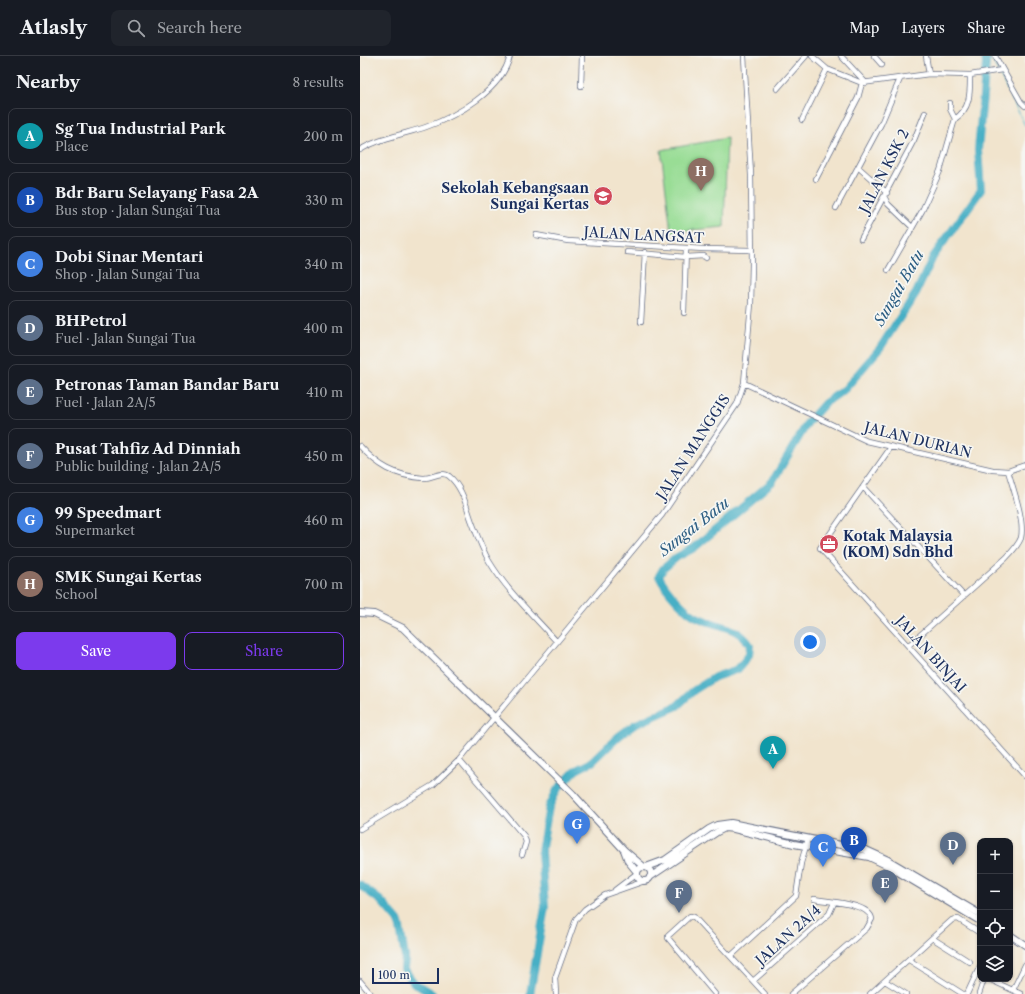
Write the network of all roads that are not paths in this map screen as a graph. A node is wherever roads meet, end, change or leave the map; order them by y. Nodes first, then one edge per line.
1 (510, 56) edge
2 (582, 56) edge
3 (806, 56) edge
4 (812, 56) edge
5 (841, 56) edge
6 (874, 56) edge
7 (926, 56) edge
8 (995, 56) edge
9 (746, 57) edge
10 (882, 65) dead end
11 (827, 69) junction
12 (1001, 70) junction
13 (929, 74) junction
14 (972, 75) junction
15 (900, 79) junction
16 (864, 83) junction
17 (582, 86) dead end
18 (777, 89) dead end
19 (950, 103) dead end
20 (1025, 106) edge
21 (925, 113) dead end
22 (955, 119) junction
23 (802, 120) dead end
24 (360, 150) edge
25 (858, 167) junction
26 (816, 179) dead end
27 (886, 196) junction
28 (836, 208) dead end
29 (912, 227) junction
30 (536, 235) dead end
31 (862, 239) dead end
32 (645, 246) junction
33 (686, 248) junction
34 (752, 250) junction
35 (627, 252) dead end
36 (645, 254) junction
37 (686, 257) junction
38 (706, 258) dead end
39 (888, 270) dead end
40 (684, 313) dead end
41 (641, 322) dead end
42 (744, 383) junction
43 (360, 446) edge
44 (891, 447) junction
45 (1025, 465) edge
46 (1008, 471) junction
47 (864, 487) junction
48 (964, 596) junction
49 (360, 613) edge
50 (558, 642) junction
51 (909, 645) junction
52 (495, 718) junction
53 (459, 760) junction
54 (1025, 776) edge
55 (360, 829) edge
56 (804, 838) junction
57 (804, 845) junction
58 (624, 850) junction
59 (522, 855) dead end
60 (645, 867) junction
61 (636, 873) junction
62 (650, 877) junction
63 (642, 882) junction
64 (612, 892) junction
65 (814, 899) dead end
66 (834, 903) junction
67 (977, 912) edge
68 (977, 919) edge
69 (977, 931) edge
70 (932, 938) junction
71 (1013, 938) edge
72 (1025, 945) edge
73 (731, 956) junction
74 (909, 960) junction
75 (970, 962) dead end
76 (1025, 965) edge
77 (977, 976) edge
78 (360, 981) edge
79 (753, 981) junction
80 (885, 981) junction
81 (983, 982) edge
82 (996, 982) edge
83 (1013, 990) junction
84 (371, 994) edge
85 (556, 994) edge
86 (716, 994) edge
87 (765, 994) edge
88 (791, 994) edge
89 (870, 994) edge
90 (906, 994) edge
91 (963, 994) edge
92 (967, 994) edge
93 (979, 994) edge
94 (1021, 994) edge

1 - 24 street
2 - 17 street
3 - 18 street
4 - 11 street
5 - 16 street
6 - 10 street
7 - 13 street
8 - 12 street
9 - 34 street, JALAN MANGGIS
11 - 16 street
11 - 23 street
12 - 14 street
12 - 20 street
13 - 14 street
13 - 15 street
14 - 22 street
15 - 16 street
15 - 25 street
16 - 26 street
19 - 22 street
21 - 27 street, JALAN KSK 2
22 - 29 street
25 - 27 street
25 - 28 street
27 - 29 street
27 - 31 street, JALAN KSK 2
29 - 39 street
30 - 32 street, JALAN LANGSAT
32 - 33 street, JALAN LANGSAT
32 - 36 street
33 - 34 street, JALAN LANGSAT
33 - 37 street
34 - 42 street, JALAN MANGGIS
35 - 36 street
36 - 37 street
36 - 41 street
37 - 38 street
37 - 40 street
42 - 44 street, JALAN DURIAN
42 - 50 street, JALAN MANGGIS
43 - 50 street
44 - 46 street, JALAN DURIAN
44 - 47 street
45 - 46 street, JALAN DURIAN
46 - 48 street
47 - 48 street
47 - 51 street, JALAN BINJAI
48 - 51 street
49 - 52 main road
50 - 52 street, JALAN MANGGIS
51 - 54 street, JALAN BINJAI
52 - 53 street, JALAN MANGGIS
52 - 58 main road
53 - 55 street, JALAN MANGGIS
53 - 59 street
56 - 57 street
56 - 60 main road
56 - 67 main road
57 - 62 main road
57 - 68 main road
57 - 73 street
58 - 60 main road
58 - 61 main road
60 - 61 main road
60 - 62 main road
61 - 63 main road
61 - 64 street
62 - 63 main road
63 - 64 street
64 - 85 street
65 - 66 street
66 - 79 street, JALAN 2A/4
66 - 88 street
69 - 70 street
70 - 74 street
70 - 75 street
71 - 72 main road
73 - 79 street
73 - 86 street
74 - 80 street
74 - 91 street
76 - 83 street
77 - 92 street
78 - 84 street
79 - 87 street
80 - 89 street
80 - 90 street
81 - 93 street
82 - 83 street
83 - 94 street

